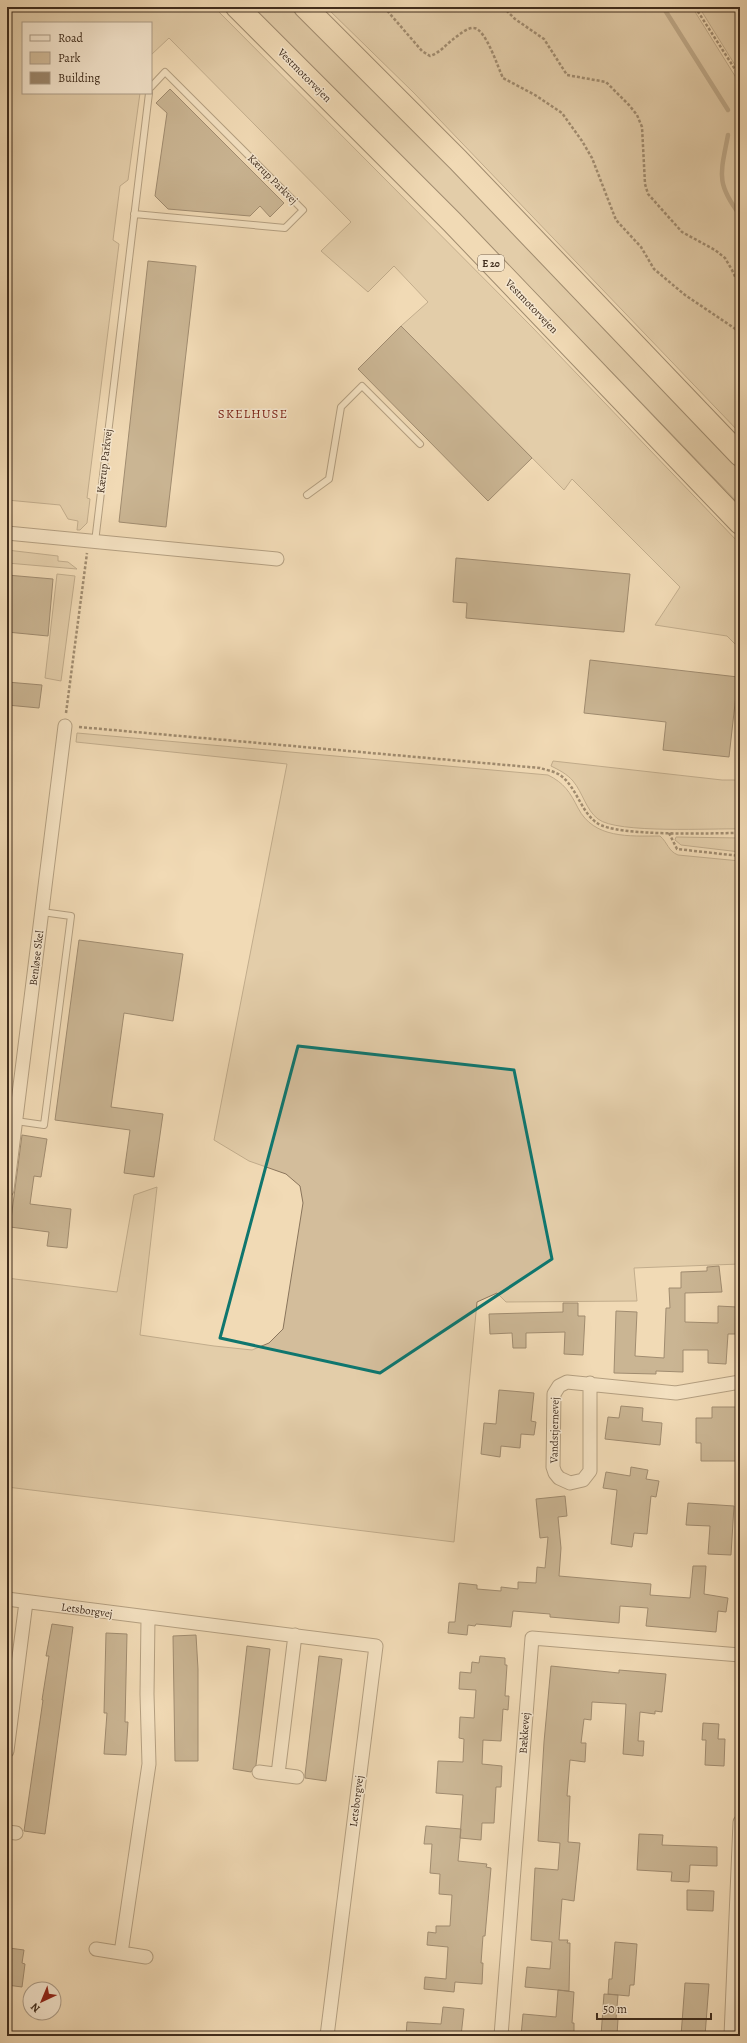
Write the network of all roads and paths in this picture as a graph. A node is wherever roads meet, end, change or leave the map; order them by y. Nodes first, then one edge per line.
1 (237, 7) edge
2 (305, 7) edge
3 (384, 7) edge
4 (503, 7) edge
5 (695, 7) edge
6 (740, 77) edge
7 (152, 86) edge
8 (149, 94) edge
9 (134, 214) junction
10 (740, 288) edge
11 (740, 332) edge
12 (420, 444) dead end
13 (740, 455) edge
14 (307, 494) dead end
15 (740, 523) edge
16 (7, 533) edge
17 (92, 542) junction
18 (277, 559) dead end
19 (65, 726) junction
20 (669, 833) junction
21 (740, 833) edge
22 (740, 856) edge
23 (42, 912) junction
24 (16, 1121) junction
25 (7, 1190) edge
26 (740, 1382) edge
27 (590, 1383) junction
28 (7, 1599) edge
29 (26, 1602) junction
30 (148, 1618) junction
31 (295, 1636) junction
32 (740, 1655) edge
33 (7, 1751) edge
34 (259, 1772) dead end
35 (278, 1774) junction
36 (297, 1777) dead end
37 (740, 1822) edge
38 (740, 1845) edge
39 (96, 1949) dead end
40 (121, 1953) junction
41 (146, 1957) dead end
42 (327, 2036) edge
43 (501, 2036) edge
44 (731, 2036) edge

1 - 15 highway, Vestmotorvejen / E 20
2 - 13 highway
3 - 11 path
4 - 10 path
5 - 6 path
7 - 9 lane, Kærup Parkvej
8 - 9 lane, Kærup Parkvej
9 - 17 lane, Kærup Parkvej
12 - 14 lane
16 - 17 street
17 - 18 street
17 - 19 path
19 - 20 path
19 - 23 street, Benløse Skel
20 - 21 path
20 - 22 path
23 - 24 street, Benløse Skel
23 - 24 lane
24 - 25 street, Benløse Skel
26 - 27 street, Vandstjernevej
27 - 27 street, Vandstjernevej
28 - 29 street, Letsborgvej
29 - 30 street, Letsborgvej
29 - 33 street
30 - 31 street, Letsborgvej
30 - 40 street
31 - 35 street
31 - 42 street, Letsborgvej
32 - 43 street, Bækkevej
34 - 35 street
35 - 36 street
37 - 38 street
38 - 44 street
39 - 40 street
40 - 41 street

